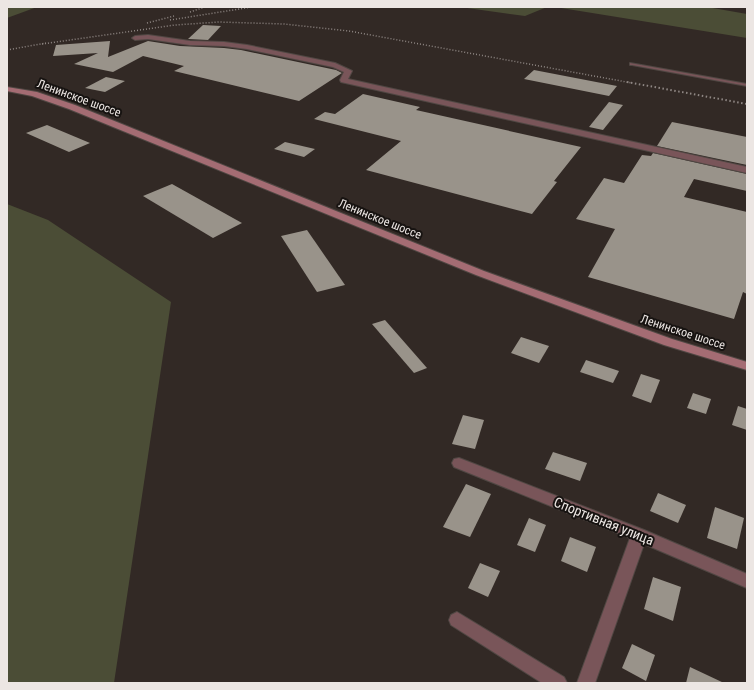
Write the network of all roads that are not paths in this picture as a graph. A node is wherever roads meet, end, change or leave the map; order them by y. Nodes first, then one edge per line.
1 (135, 38) dead end
2 (632, 64) dead end
3 (747, 85) edge
4 (7, 89) edge
5 (747, 170) edge
6 (747, 366) edge
7 (459, 463) dead end
8 (639, 535) junction
9 (747, 581) edge
10 (457, 620) dead end
11 (558, 683) edge
12 (586, 683) edge

1 - 5 street
2 - 3 lane
4 - 6 street, Ленинское шоссе
7 - 8 street, Спортивная улица
8 - 9 street, Спортивная улица
8 - 12 street
10 - 11 street

